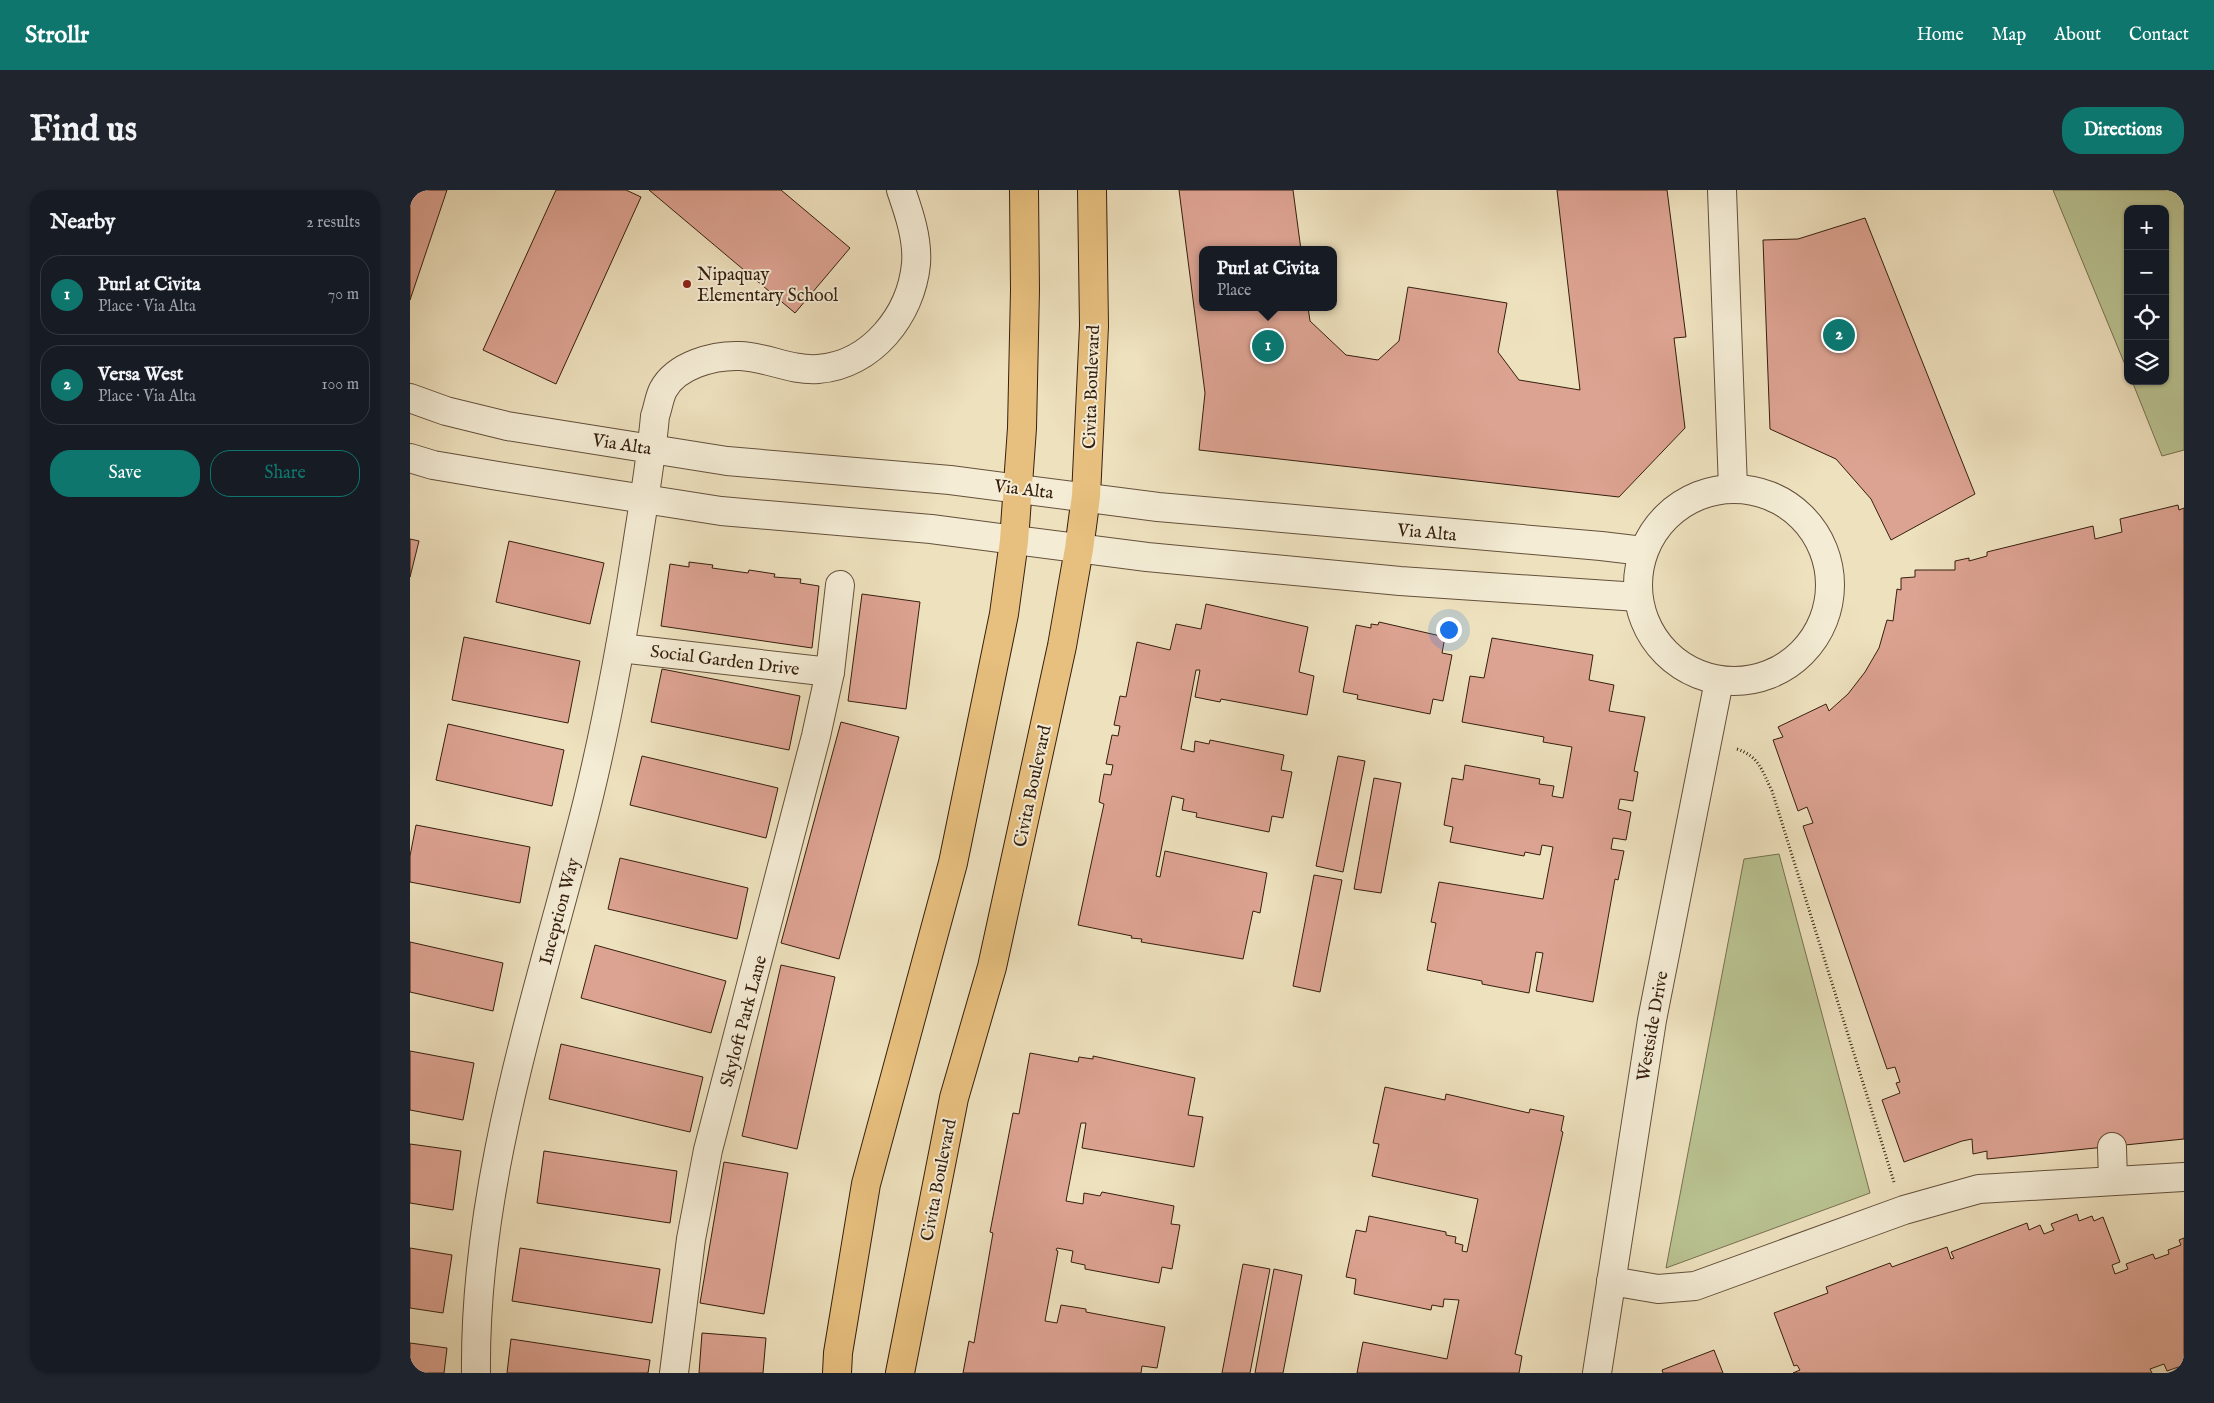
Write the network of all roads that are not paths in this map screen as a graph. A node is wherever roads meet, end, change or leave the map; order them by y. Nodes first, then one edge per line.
1 (901, 190) edge
2 (1024, 190) edge
3 (1092, 190) edge
4 (1722, 190) edge
5 (410, 398) edge
6 (652, 449) junction
7 (410, 458) edge
8 (792, 466) junction
9 (1733, 488) junction
10 (1018, 489) junction
11 (1086, 496) junction
12 (644, 499) junction
13 (1014, 541) junction
14 (1079, 549) junction
15 (1643, 551) junction
16 (840, 585) dead end
17 (1638, 597) junction
18 (620, 648) junction
19 (830, 672) junction
20 (1718, 681) junction
21 (2112, 1147) dead end
22 (2184, 1177) edge
23 (2113, 1181) junction
24 (1611, 1282) junction
25 (476, 1373) edge
26 (674, 1373) edge
27 (837, 1373) edge
28 (900, 1373) edge
29 (1597, 1373) edge

1 - 6 street, Inception Way
2 - 10 main road
3 - 11 main road, Civita Boulevard
4 - 9 street
5 - 6 street, Via Alta
6 - 8 street, Via Alta
6 - 12 street, Inception Way
7 - 12 street
8 - 10 street, Via Alta
8 - 12 street
9 - 15 street
9 - 20 street
10 - 11 street, Via Alta
10 - 13 main road
11 - 14 main road, Civita Boulevard
11 - 15 street, Via Alta
12 - 13 street
12 - 18 street, Inception Way
13 - 14 street
13 - 27 main road
14 - 17 street
14 - 28 main road, Civita Boulevard
15 - 17 street
16 - 19 street, Skyloft Park Lane
17 - 20 street
18 - 19 street, Social Garden Drive
18 - 25 street, Inception Way
19 - 26 street, Skyloft Park Lane
20 - 24 street, Westside Drive
21 - 23 street
22 - 23 street
23 - 24 street
24 - 29 street, Westside Drive

